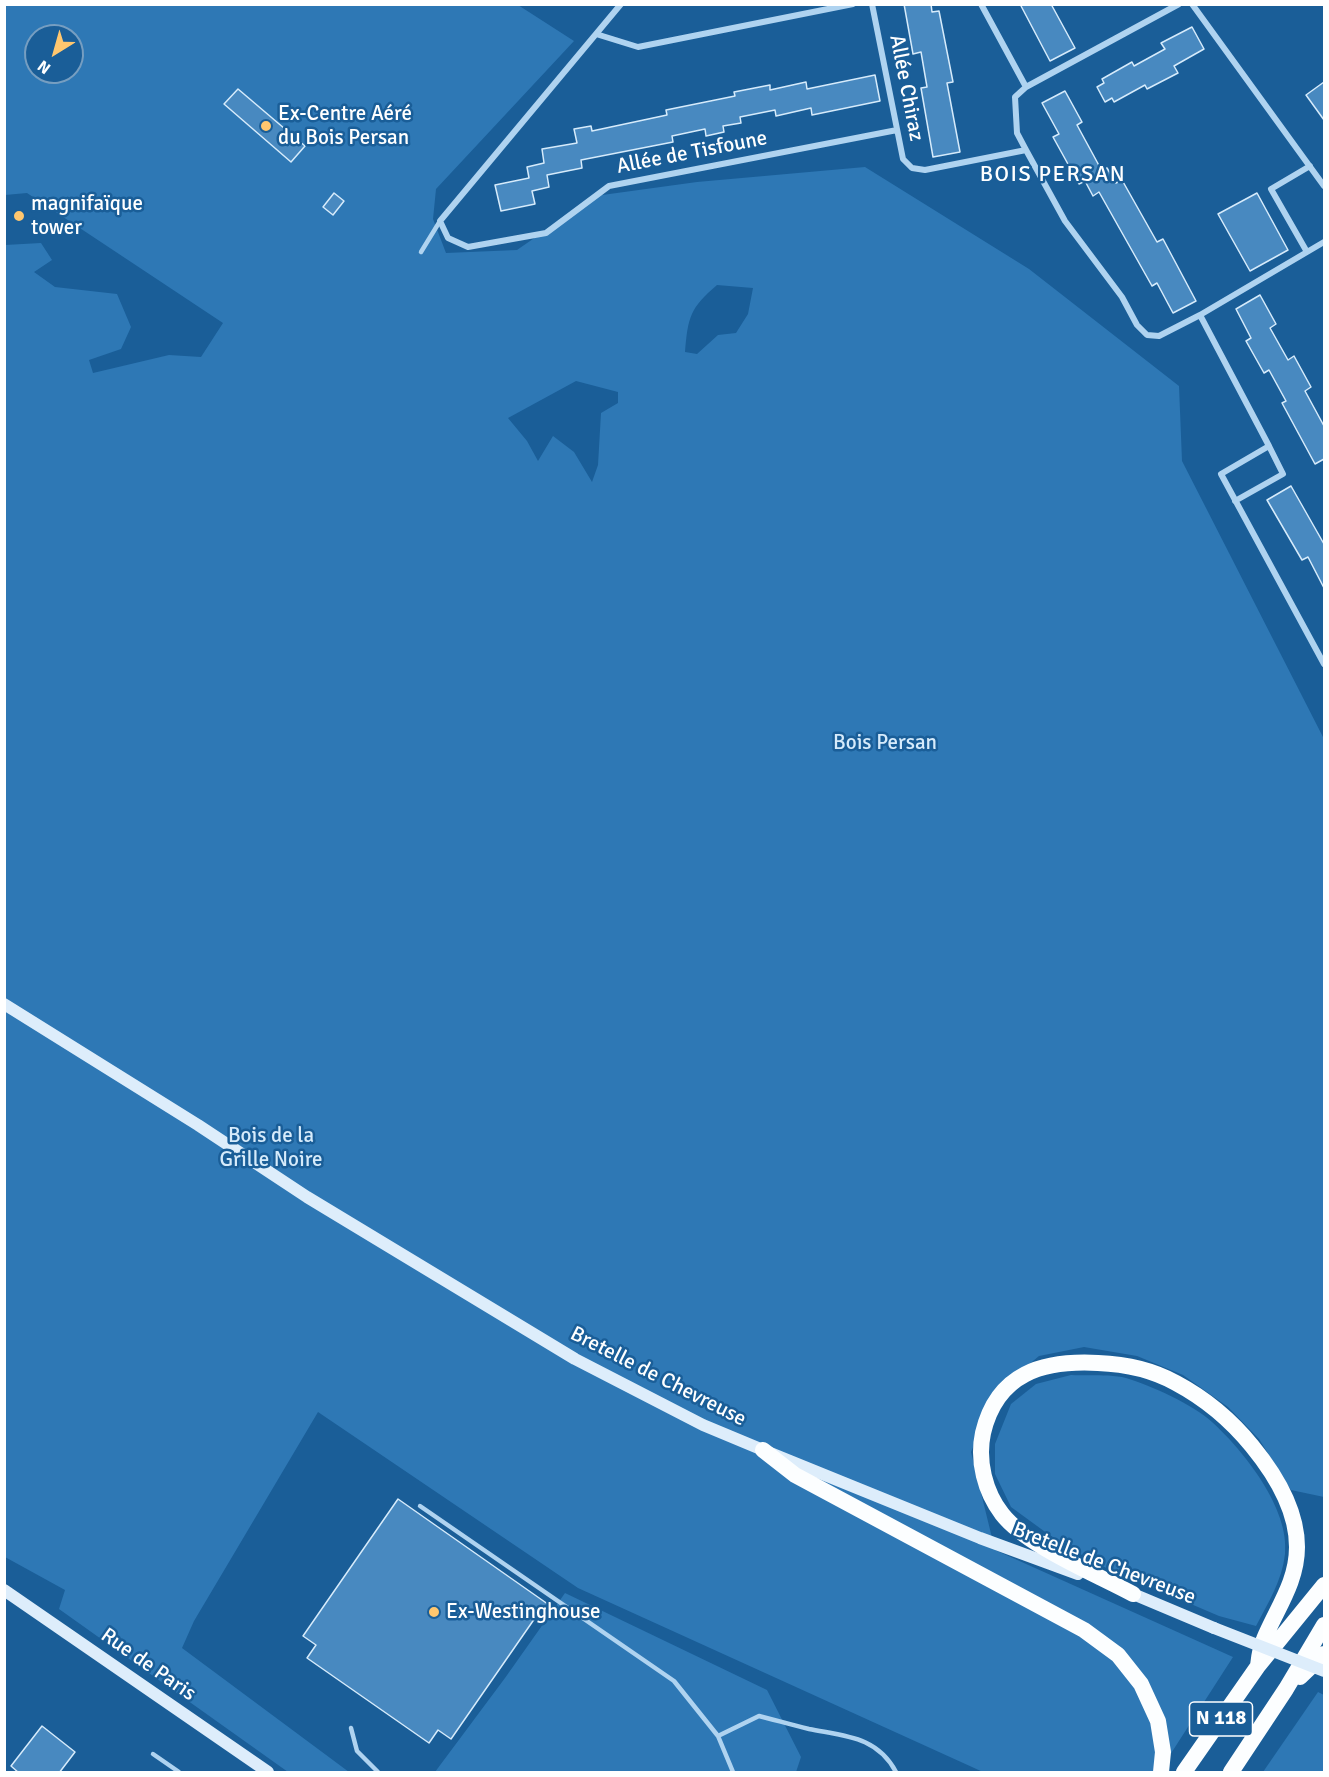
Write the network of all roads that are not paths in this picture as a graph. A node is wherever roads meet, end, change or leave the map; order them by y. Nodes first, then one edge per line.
1 (621, 4) edge
2 (853, 4) edge
3 (872, 4) edge
4 (981, 4) edge
5 (1179, 4) edge
6 (1192, 4) edge
7 (828, 7) edge
8 (596, 34) junction
9 (1026, 87) junction
10 (897, 130) junction
11 (1026, 150) junction
12 (1310, 165) junction
13 (1324, 186) edge
14 (440, 221) junction
15 (1324, 242) edge
16 (421, 252) dead end
17 (1307, 252) junction
18 (1200, 315) junction
19 (1269, 446) junction
20 (1235, 501) junction
21 (1324, 664) edge
22 (4, 1004) edge
23 (763, 1450) junction
24 (420, 1506) dead end
25 (1324, 1585) edge
26 (4, 1590) edge
27 (1133, 1594) junction
28 (1324, 1625) edge
29 (1324, 1654) edge
30 (1258, 1666) junction
31 (1324, 1671) edge
32 (1286, 1689) junction
33 (351, 1728) dead end
34 (718, 1736) junction
35 (153, 1754) dead end
36 (265, 1772) edge
37 (179, 1773) edge
38 (378, 1773) edge
39 (733, 1773) edge
40 (896, 1773) edge
41 (1161, 1773) edge
42 (1184, 1773) edge
43 (1231, 1773) edge

1 - 8 street
2 - 7 street
3 - 10 street, Allée Chiraz
4 - 9 street
5 - 9 street
6 - 12 street
7 - 8 street
8 - 14 street
9 - 11 street
10 - 11 street, Allée Chiraz
10 - 14 street, Allée de Tisfoune
11 - 18 street
12 - 13 street
12 - 17 street
14 - 16 lane
15 - 17 street
17 - 18 street
18 - 19 street
19 - 20 street
19 - 20 street
20 - 21 street
22 - 23 main road, Bretelle de Chevreuse
23 - 27 main road, Bretelle de Chevreuse
23 - 41 highway
24 - 34 lane
25 - 30 highway, N 118
26 - 36 main road, Rue de Paris
27 - 30 highway
27 - 31 main road, Bretelle de Chevreuse, bridge
28 - 32 highway, N 118
29 - 32 highway
30 - 42 highway, N 118
32 - 43 highway, N 118
33 - 38 lane
34 - 39 lane
34 - 40 lane
35 - 37 lane

